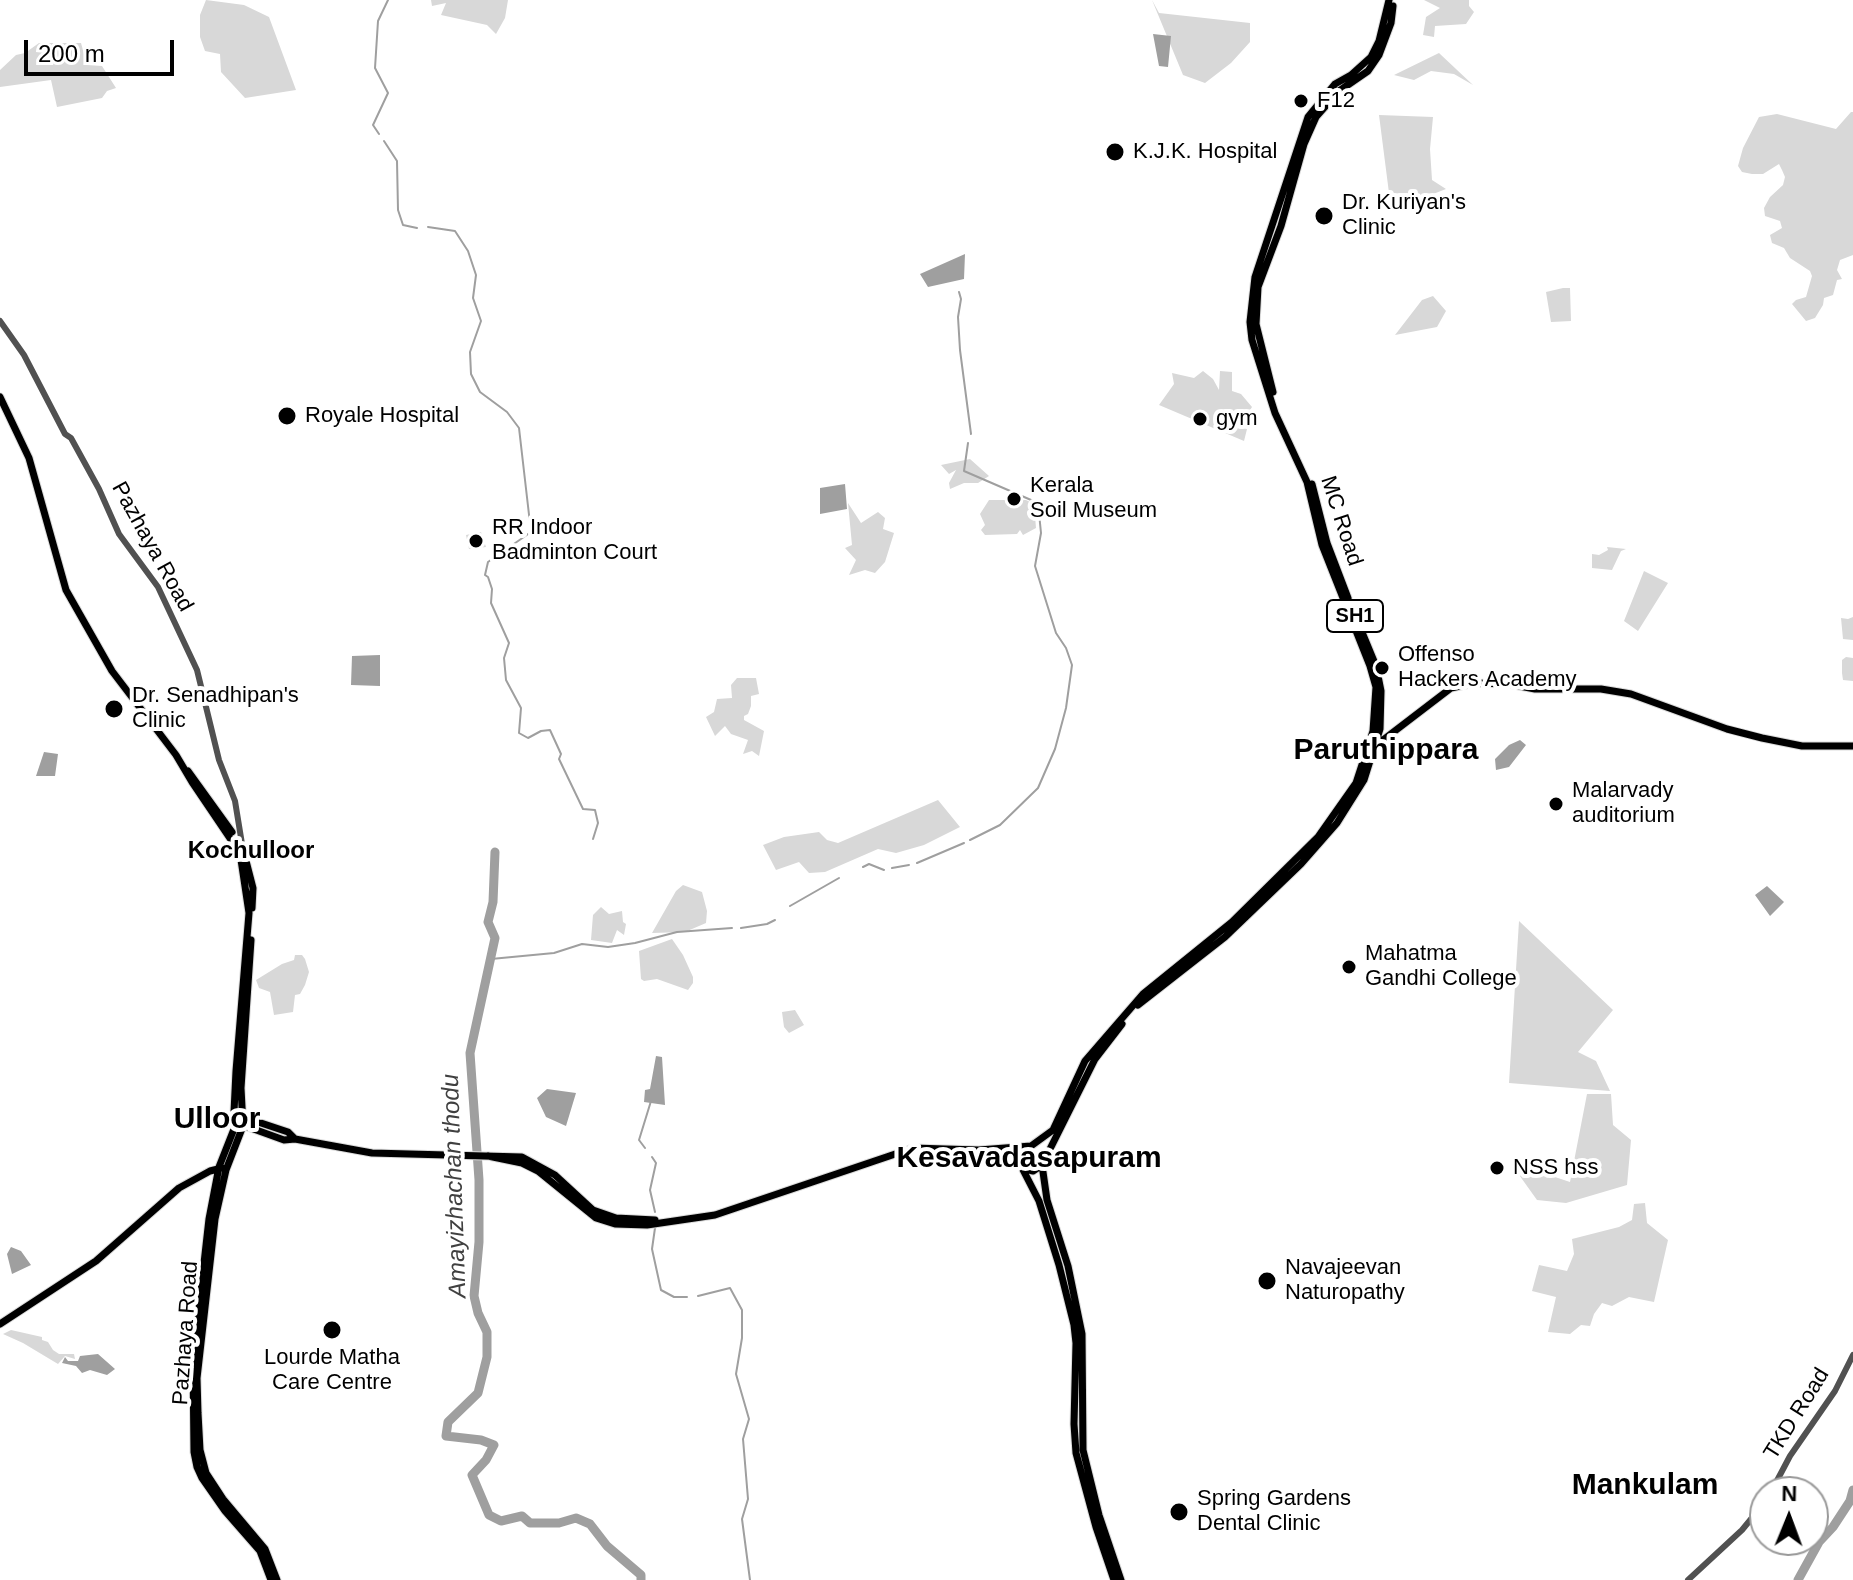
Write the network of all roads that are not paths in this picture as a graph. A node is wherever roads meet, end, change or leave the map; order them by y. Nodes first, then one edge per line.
1 (1391, 0) edge
2 (0, 321) edge
3 (0, 397) edge
4 (1374, 739) junction
5 (1853, 746) edge
6 (1358, 784) junction
7 (242, 852) junction
8 (241, 1122) junction
9 (226, 1147) junction
10 (1028, 1147) junction
11 (979, 1150) junction
12 (1043, 1162) junction
13 (1020, 1165) junction
14 (223, 1169) junction
15 (202, 1174) junction
16 (1043, 1200) junction
17 (0, 1324) edge
18 (1853, 1355) edge
19 (1078, 1434) junction
20 (1779, 1476) edge
21 (1749, 1521) edge
22 (271, 1580) edge
23 (277, 1580) edge
24 (1114, 1580) edge
25 (1121, 1580) edge
26 (1688, 1580) edge

1 - 4 main road, MC Road / SH1
2 - 7 street, Pazhaya Road
3 - 7 main road
4 - 5 main road
4 - 6 main road, MC Road / SH1
6 - 10 main road, MC Road / SH1
6 - 12 main road, MC Road / SH1
7 - 8 main road
8 - 9 main road
8 - 11 main road
8 - 14 main road, Pazhaya Road
9 - 14 main road
9 - 15 main road
10 - 11 main road
10 - 12 main road
10 - 13 main road
11 - 13 main road
12 - 13 main road
12 - 16 main road
13 - 16 main road
14 - 15 main road
14 - 22 main road
14 - 23 main road, Pazhaya Road
15 - 17 main road
16 - 19 main road
18 - 20 street, TKD Road
19 - 24 main road
19 - 25 main road
21 - 26 street

